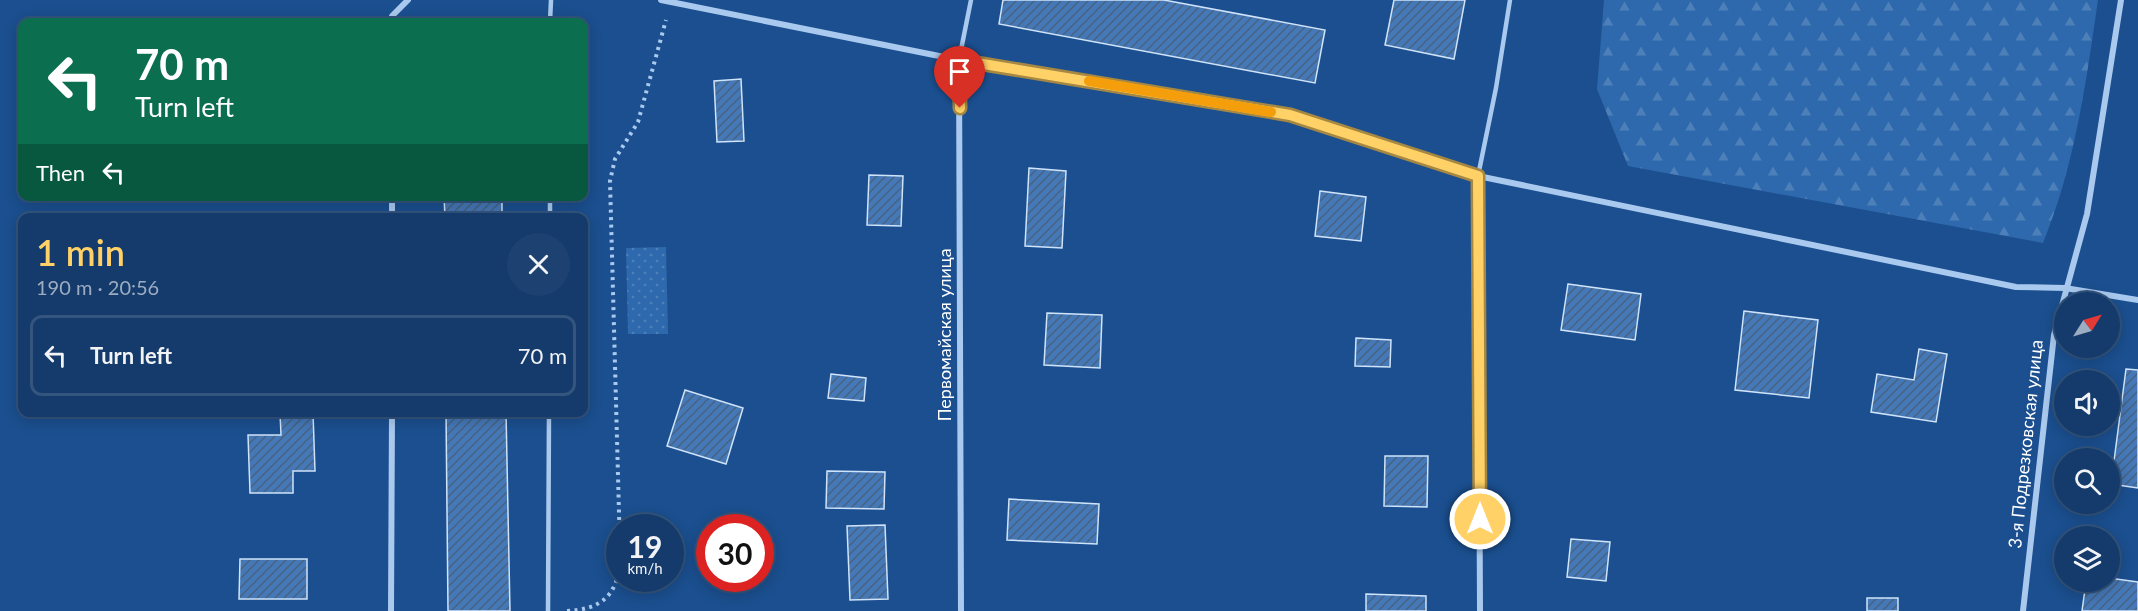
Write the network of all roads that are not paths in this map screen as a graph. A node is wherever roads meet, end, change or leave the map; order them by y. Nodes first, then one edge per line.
1 (408, 0) edge
2 (550, 0) edge
3 (661, 0) edge
4 (971, 0) edge
5 (1510, 0) edge
6 (2121, 0) edge
7 (671, 1) edge
8 (393, 18) edge
9 (550, 18) edge
10 (959, 60) junction
11 (1478, 176) junction
12 (2065, 288) junction
13 (2138, 300) edge
14 (392, 417) edge
15 (549, 417) edge
16 (391, 611) edge
17 (548, 611) edge
18 (961, 611) edge
19 (1480, 611) edge
20 (2022, 611) edge

1 - 8 street
2 - 9 lane
3 - 7 street
4 - 10 lane
5 - 11 lane
6 - 12 street, 3-я Подрезковская улица
7 - 10 street
10 - 11 street
10 - 18 street, Первомайская улица
11 - 12 street
11 - 19 street
12 - 13 street
12 - 20 street, 3-я Подрезковская улица
14 - 16 street
15 - 17 lane

